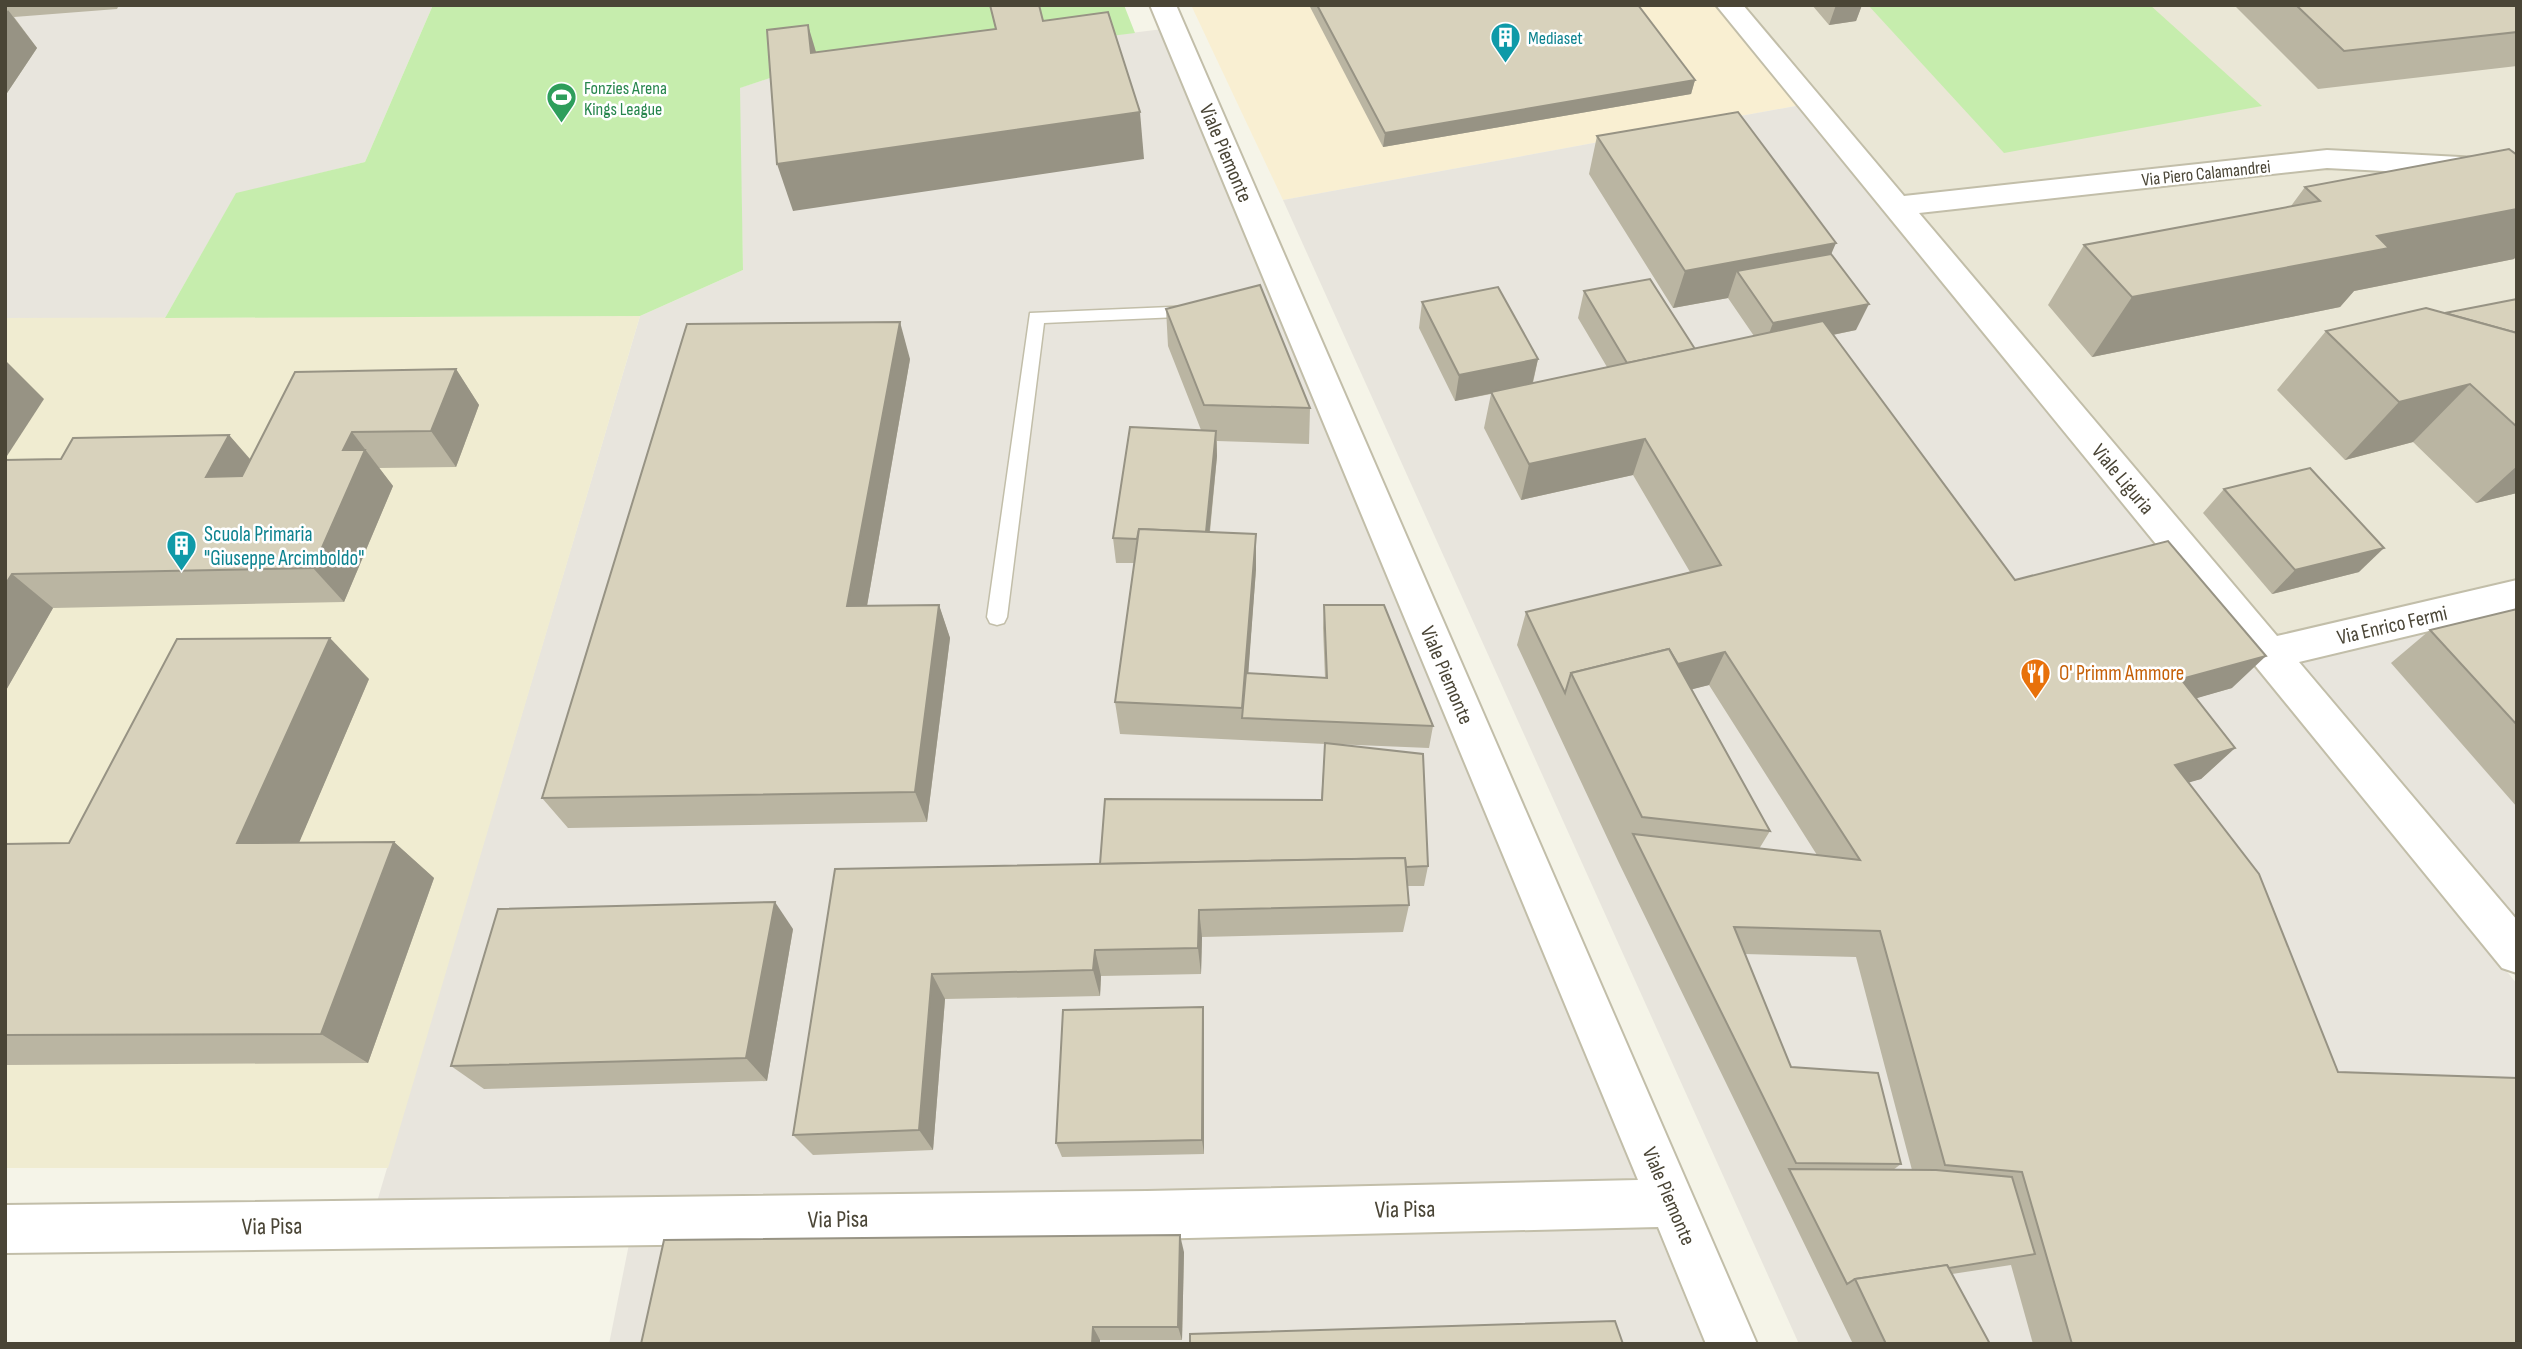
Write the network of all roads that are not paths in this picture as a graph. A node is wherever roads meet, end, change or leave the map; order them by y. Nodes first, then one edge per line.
1 (1163, 5) edge
2 (1730, 5) edge
3 (2517, 169) edge
4 (1897, 206) junction
5 (1211, 311) edge
6 (2517, 595) edge
7 (997, 617) dead end
8 (2268, 653) junction
9 (2517, 953) edge
10 (1672, 1203) junction
11 (5, 1229) edge
12 (1732, 1344) edge

1 - 10 street, Viale Piemonte
2 - 4 street, Viale Liguria
3 - 4 street, Via Piero Calamandrei
4 - 8 street, Viale Liguria
5 - 7 lane
6 - 8 street, Via Enrico Fermi
8 - 9 street, Viale Liguria
10 - 11 street, Via Pisa
10 - 12 street, Viale Piemonte

